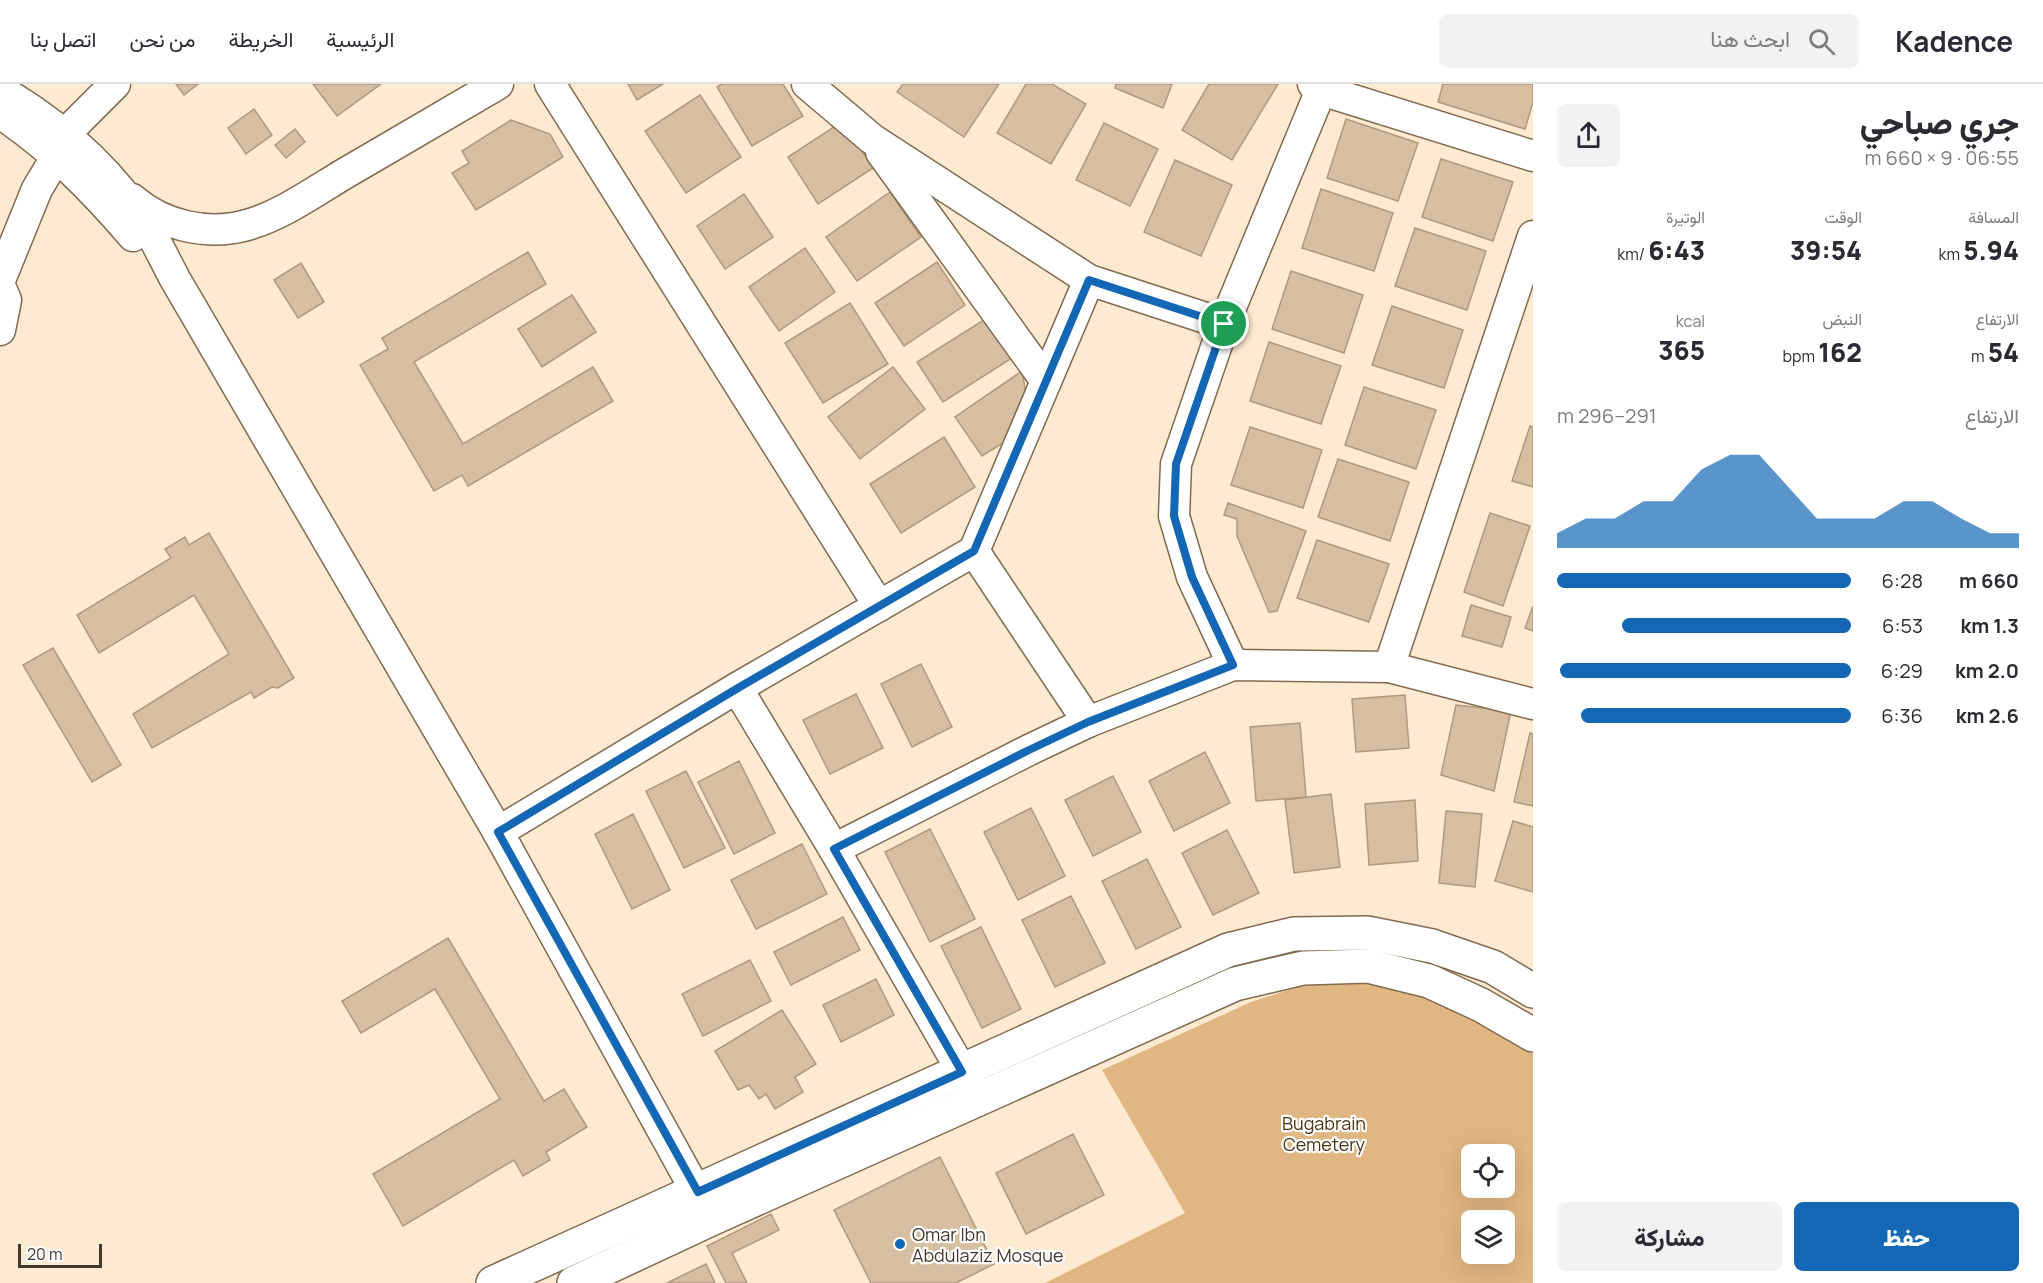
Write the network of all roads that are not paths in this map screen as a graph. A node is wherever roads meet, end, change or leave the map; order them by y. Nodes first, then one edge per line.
1 (116, 84) edge
2 (498, 84) edge
3 (550, 84) edge
4 (807, 84) edge
5 (1317, 87) edge
6 (0, 90) edge
7 (0, 113) edge
8 (872, 139) junction
9 (61, 145) junction
10 (1533, 156) edge
11 (118, 186) junction
12 (1533, 236) edge
13 (175, 279) junction
14 (0, 280) edge
15 (1089, 280) junction
16 (0, 286) edge
17 (1224, 324) junction
18 (0, 330) edge
19 (1046, 381) junction
20 (974, 551) junction
21 (879, 606) junction
22 (1233, 665) junction
23 (1389, 667) junction
24 (738, 688) junction
25 (1533, 704) edge
26 (1088, 722) junction
27 (498, 832) junction
28 (834, 849) junction
29 (1533, 992) edge
30 (1533, 1035) edge
31 (970, 1086) junction
32 (704, 1205) junction
33 (493, 1283) edge
34 (574, 1283) edge

1 - 9 street
2 - 11 street
3 - 21 street
4 - 8 street
5 - 10 street
5 - 17 street
6 - 9 street
7 - 9 street
8 - 15 street
8 - 19 street
9 - 11 street
9 - 13 street
9 - 14 street
11 - 13 street
12 - 23 street
13 - 27 street
15 - 17 street
15 - 19 street
16 - 18 street
17 - 22 street
19 - 20 street
20 - 21 street
20 - 26 street
21 - 24 street
22 - 23 street
22 - 26 street
23 - 25 street
24 - 27 street
24 - 28 street
26 - 28 street
27 - 32 street
28 - 31 street
29 - 31 street
30 - 31 street
31 - 32 street
32 - 33 street
32 - 34 street

